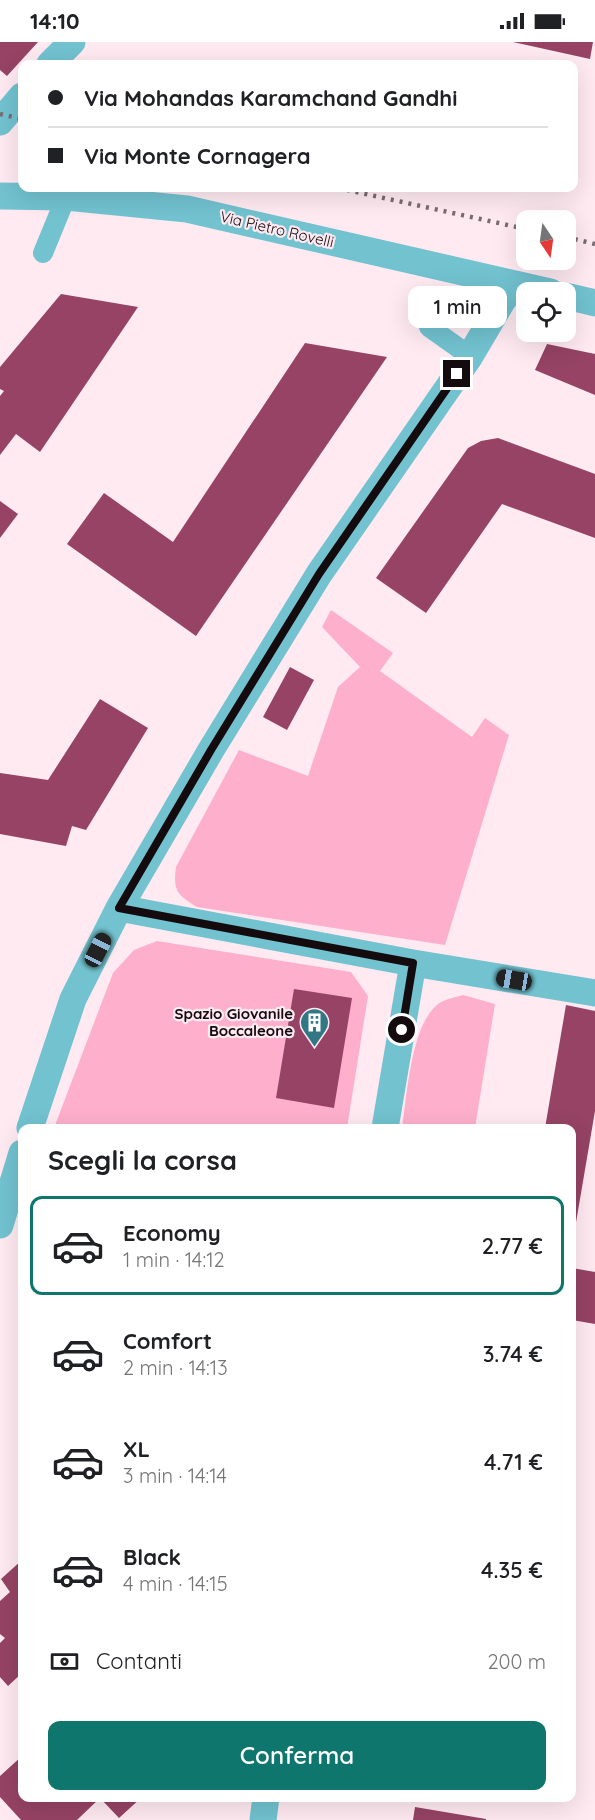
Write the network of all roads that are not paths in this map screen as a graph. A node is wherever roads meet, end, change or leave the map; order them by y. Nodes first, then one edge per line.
1 (72, 42) edge
2 (54, 60) edge
3 (18, 101) edge
4 (0, 122) edge
5 (0, 196) edge
6 (66, 197) junction
7 (43, 253) dead end
8 (516, 284) joint
9 (576, 298) edge
10 (595, 303) edge
11 (429, 327) dead end
12 (470, 356) junction
13 (119, 908) junction
14 (413, 963) junction
15 (595, 993) edge
16 (31, 1124) edge
17 (386, 1124) edge
18 (18, 1166) edge
19 (0, 1225) edge
20 (265, 1802) edge
21 (262, 1820) edge

1 - 2 street
3 - 4 street
5 - 6 street, Via Pietro Rovelli
6 - 7 street
6 - 8 street, Via Pietro Rovelli
8 - 12 street
9 - 10 street
11 - 12 street
12 - 13 street
13 - 14 street
13 - 16 street
14 - 15 street
14 - 17 street
18 - 19 street
20 - 21 street

